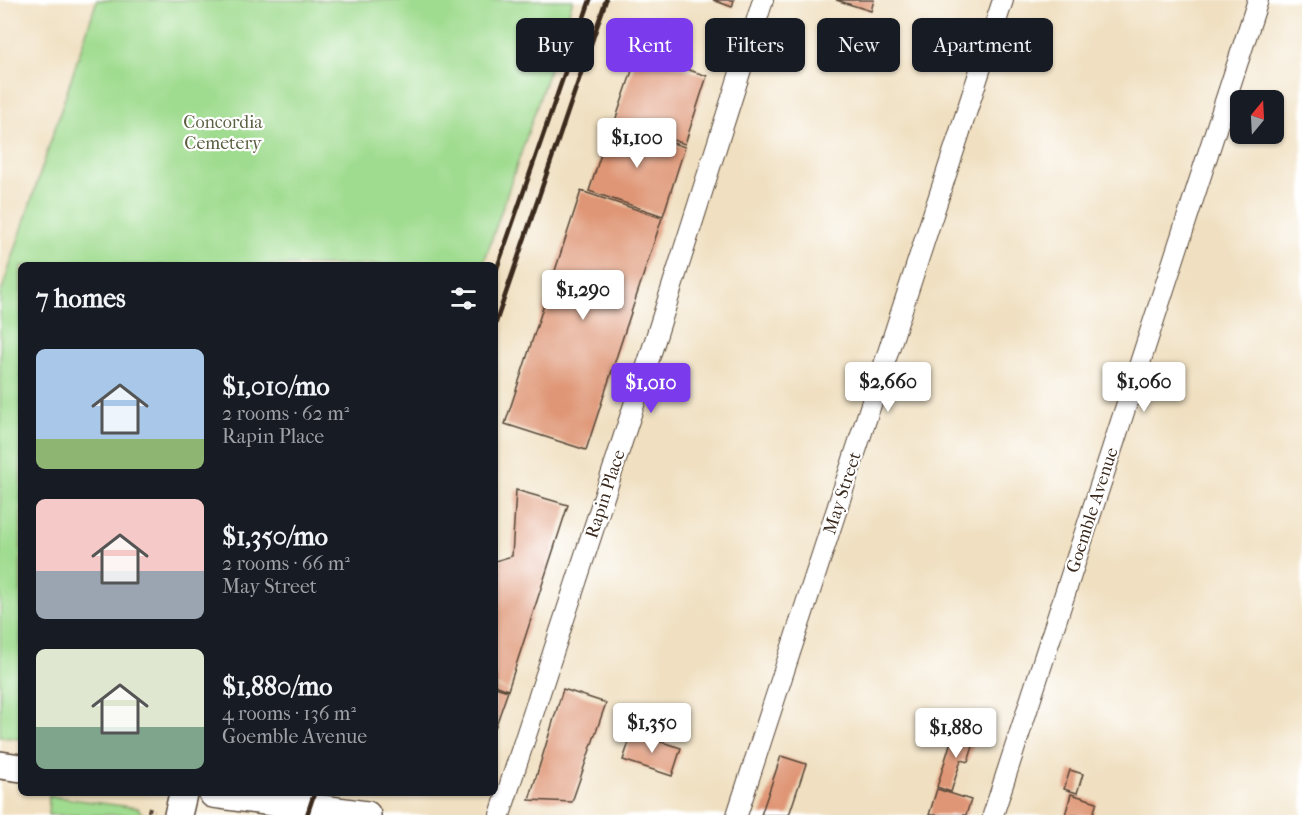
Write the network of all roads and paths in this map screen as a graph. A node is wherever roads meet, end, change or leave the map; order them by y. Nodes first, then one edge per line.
1 (763, 0) edge
2 (1003, 0) edge
3 (1258, 0) edge
4 (0, 765) edge
5 (18, 768) edge
6 (181, 796) edge
7 (223, 796) edge
8 (150, 807) dead end
9 (294, 811) edge
10 (166, 813) edge
11 (367, 815) edge
12 (500, 815) edge
13 (738, 815) edge
14 (993, 815) edge

1 - 12 street, Rapin Place
2 - 13 street, May Street
3 - 14 street, Goemble Avenue
4 - 5 main road
6 - 10 main road
7 - 9 main road
8 - 10 path
9 - 11 main road

